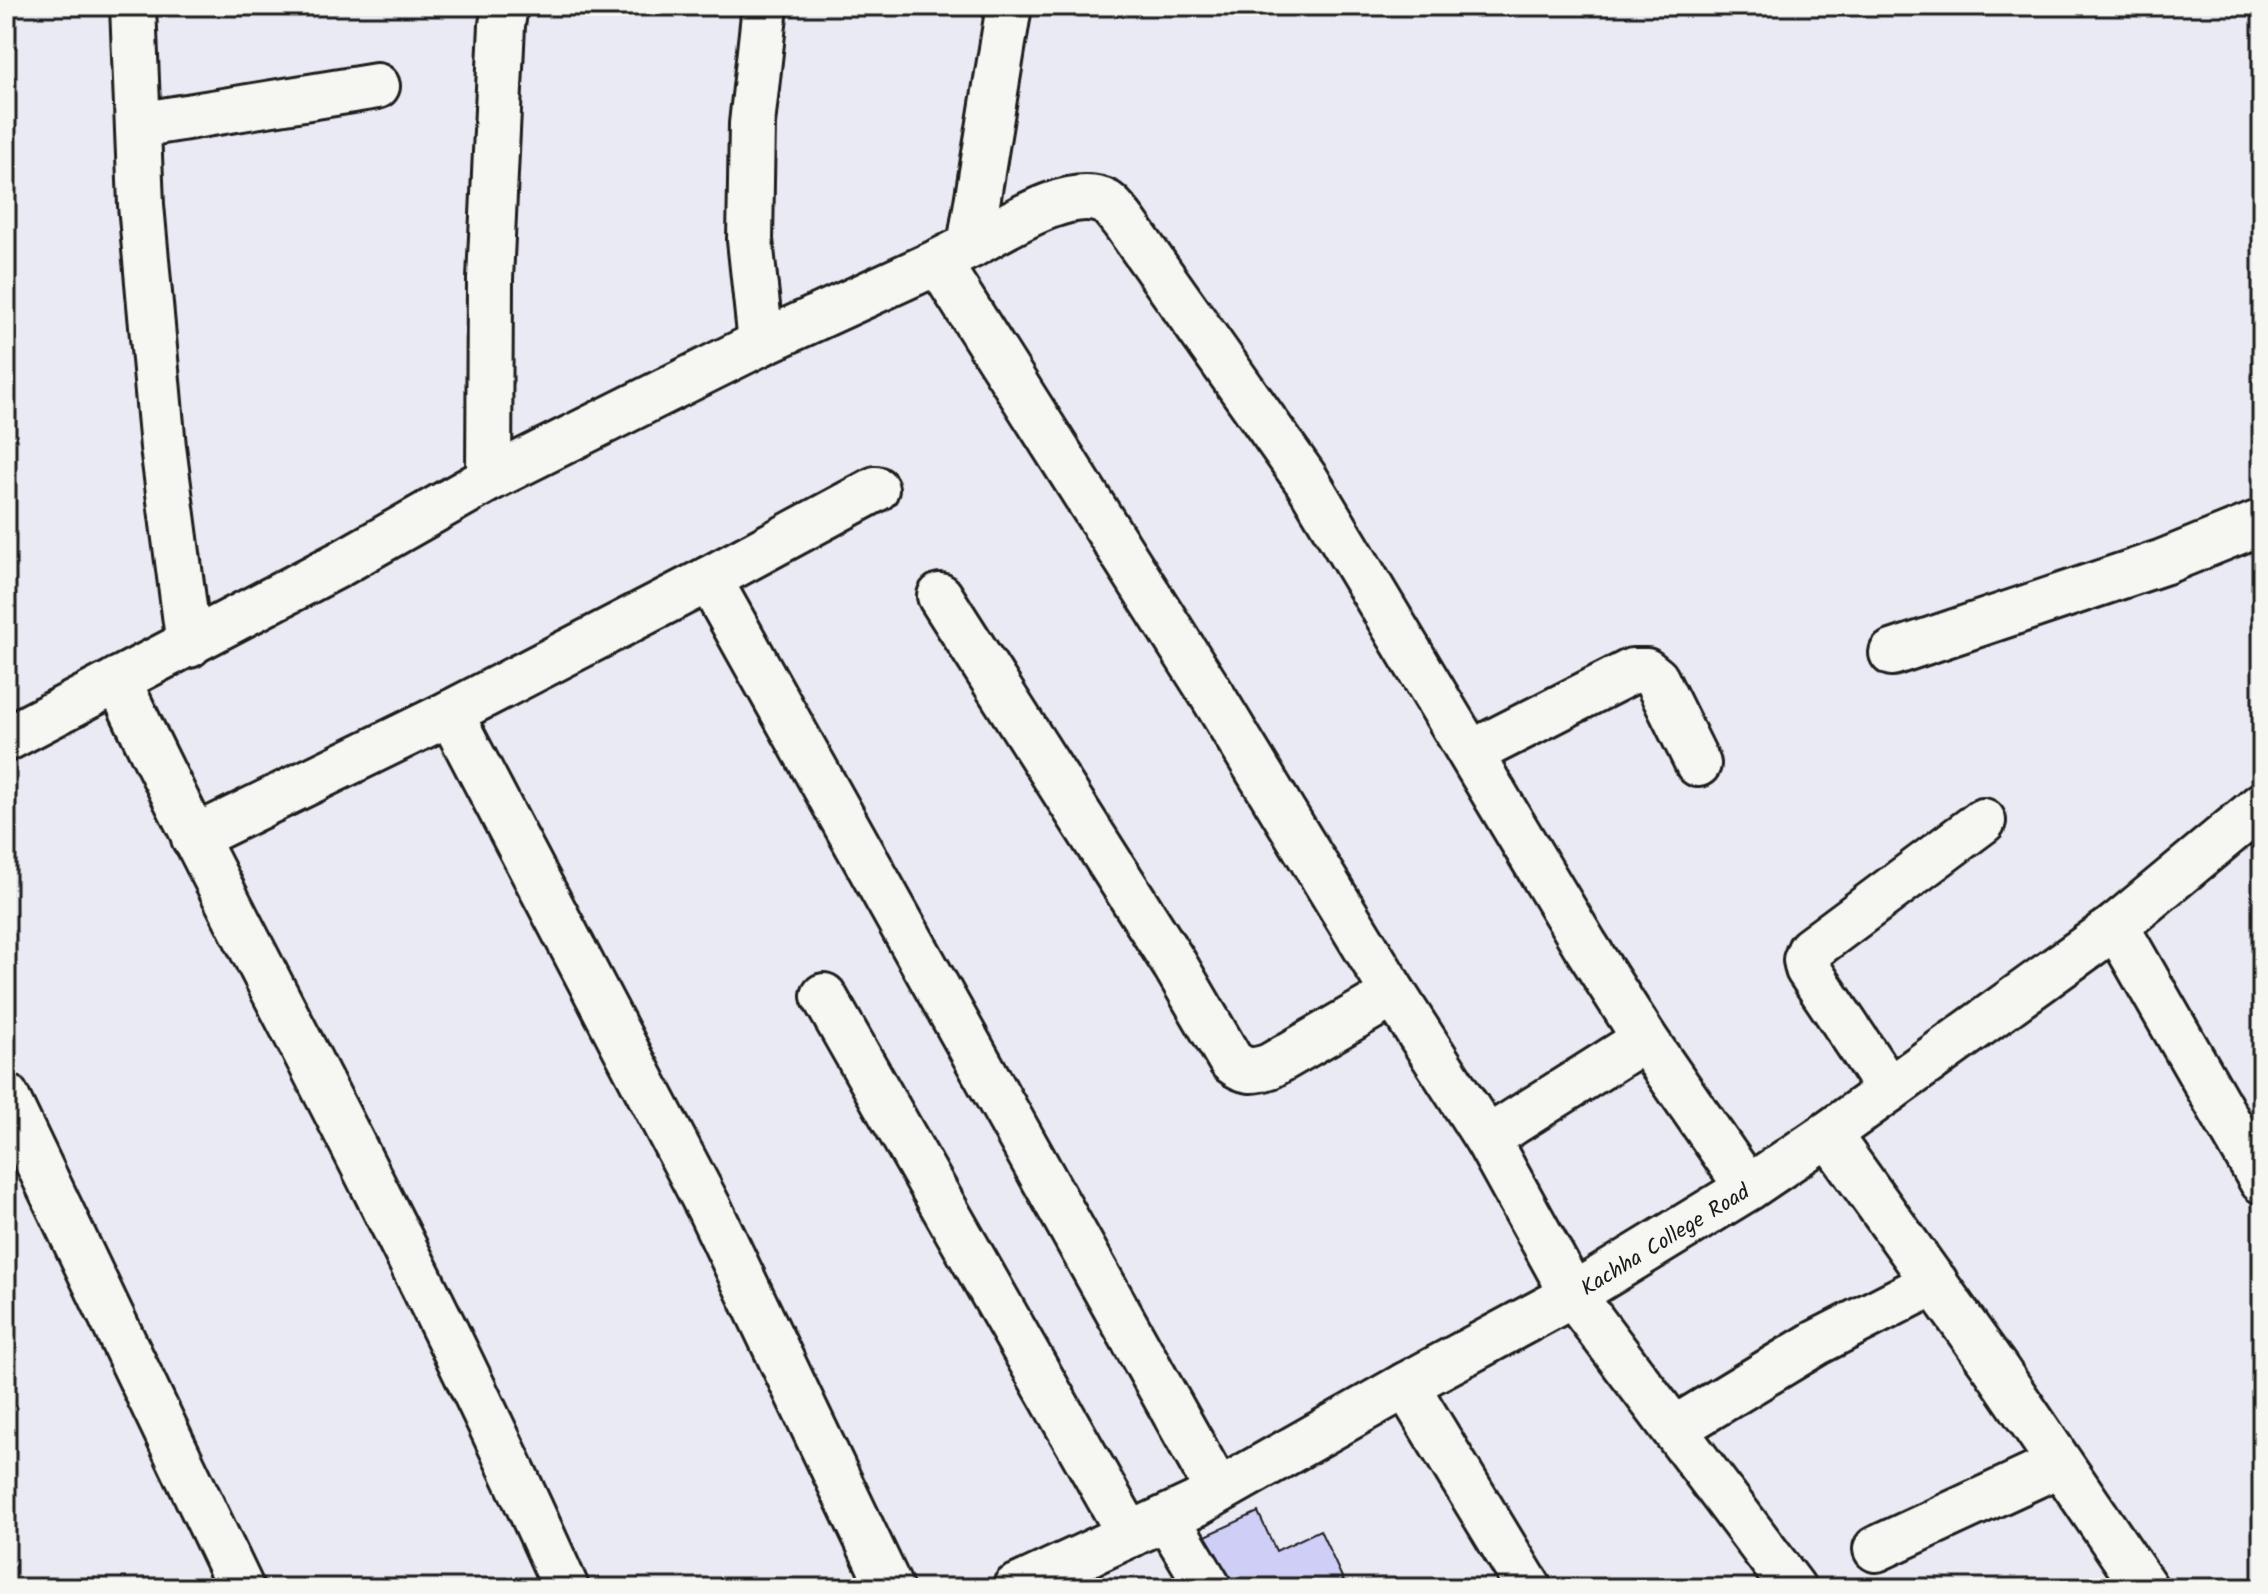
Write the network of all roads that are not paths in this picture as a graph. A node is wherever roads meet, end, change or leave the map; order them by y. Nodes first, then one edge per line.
1 (133, 6) edge
2 (505, 6) edge
3 (765, 6) edge
4 (1009, 6) edge
5 (377, 86) dead end
6 (138, 125) junction
7 (954, 254) junction
8 (761, 343) junction
9 (489, 479) junction
10 (876, 489) dead end
11 (2262, 522) edge
12 (709, 579) junction
13 (940, 596) dead end
14 (189, 645) junction
15 (1892, 653) dead end
16 (118, 680) junction
17 (450, 713) junction
18 (6, 739) edge
19 (1471, 753) junction
20 (1698, 764) dead end
21 (2262, 805) edge
22 (1983, 821) dead end
23 (194, 838) junction
24 (2116, 926) junction
25 (1394, 994) junction
26 (824, 996) dead end
27 (1645, 1039) junction
28 (1889, 1090) junction
29 (6, 1096) edge
30 (1828, 1134) junction
31 (1487, 1139) junction
32 (2262, 1181) edge
33 (1748, 1188) junction
34 (1935, 1282) junction
35 (1573, 1295) junction
36 (1406, 1385) junction
37 (1674, 1429) junction
38 (2060, 1464) junction
39 (1218, 1491) junction
40 (1148, 1526) junction
41 (1876, 1549) dead end
42 (241, 1588) edge
43 (566, 1588) edge
44 (890, 1588) edge
45 (1015, 1588) edge
46 (1209, 1588) edge
47 (1529, 1588) edge
48 (1793, 1588) edge
49 (2145, 1588) edge

1 - 6 street
2 - 9 street
3 - 8 street
4 - 7 street
5 - 6 street
6 - 14 street
7 - 8 street
7 - 19 street
7 - 25 street
8 - 9 street
9 - 14 street
10 - 12 street
11 - 15 street
12 - 17 street
12 - 39 street
13 - 25 street
14 - 16 street
16 - 18 street
16 - 23 street
17 - 23 street
17 - 44 street
19 - 20 street
19 - 27 street
21 - 24 street, Kachha College Road
22 - 28 street
23 - 43 street
24 - 28 street, Kachha College Road
24 - 32 street
25 - 31 street
26 - 40 street
27 - 31 street
27 - 33 street
28 - 30 street, Kachha College Road
29 - 42 street
30 - 33 street, Kachha College Road
30 - 34 street
31 - 35 street
33 - 35 street, Kachha College Road
34 - 37 street
34 - 38 street
35 - 36 street, Kachha College Road
35 - 37 street
36 - 39 street, Kachha College Road
36 - 47 street
37 - 48 street
38 - 41 street
38 - 49 street
39 - 40 street, Kachha College Road
40 - 45 street, Kachha College Road
40 - 46 street

